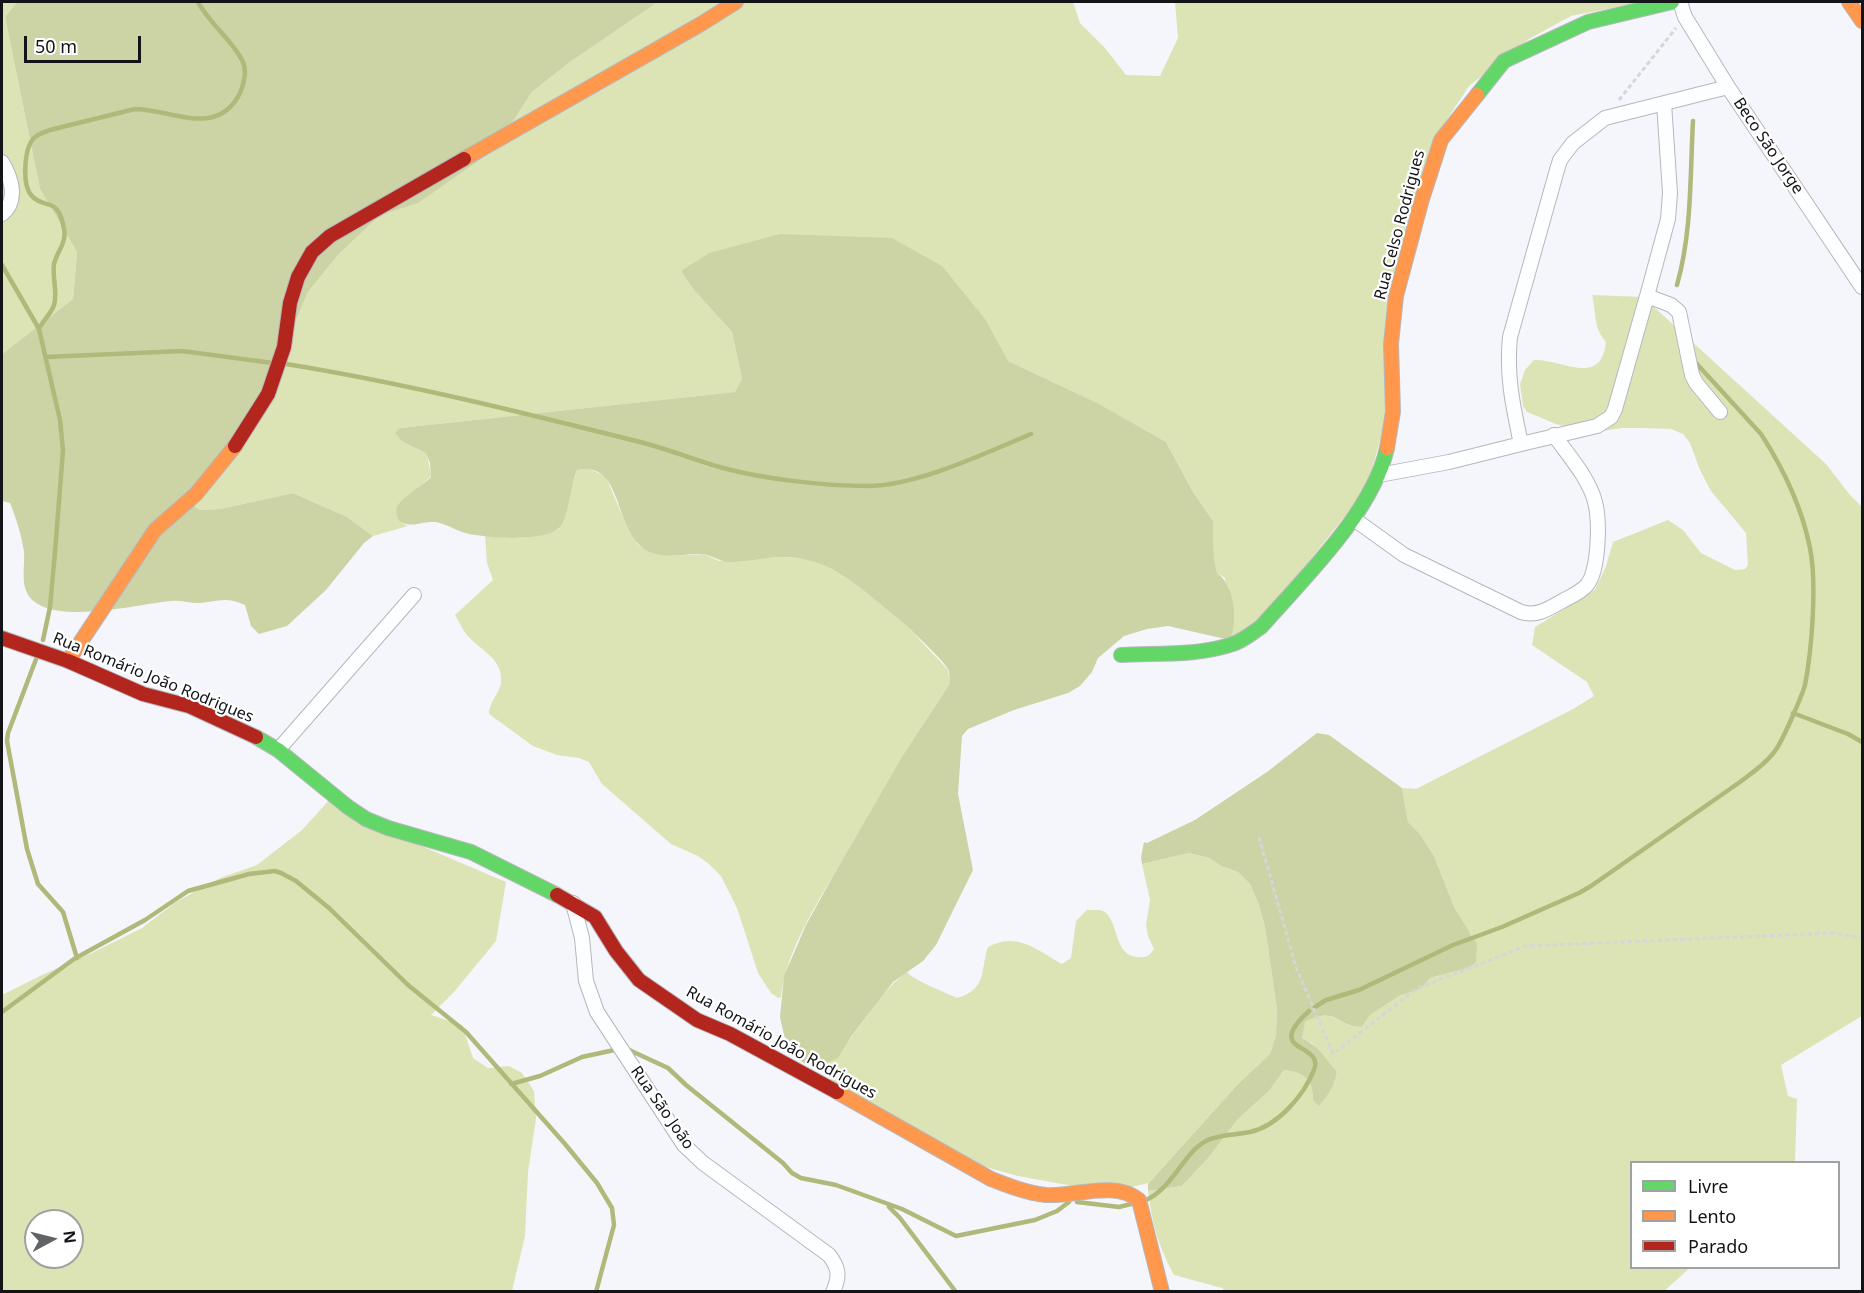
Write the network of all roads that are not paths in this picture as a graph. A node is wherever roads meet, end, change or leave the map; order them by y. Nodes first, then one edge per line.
1 (736, 2) edge
2 (1672, 2) edge
3 (1680, 2) edge
4 (1849, 2) edge
5 (1863, 21) edge
6 (1728, 87) junction
7 (1664, 103) junction
8 (2, 162) edge
9 (2, 214) edge
10 (1863, 286) edge
11 (1647, 296) junction
12 (1720, 412) dead end
13 (1554, 435) junction
14 (1521, 444) junction
15 (1379, 475) junction
16 (1354, 519) junction
17 (414, 595) dead end
18 (2, 638) edge
19 (1121, 655) dead end
20 (68, 661) junction
21 (278, 750) junction
22 (573, 903) junction
23 (833, 1292) edge
24 (1162, 1292) edge

1 - 20 street
2 - 15 street, Rua Celso Rodrigues
3 - 6 street, Beco São Jorge
4 - 5 street
6 - 7 street
6 - 10 street, Beco São Jorge
7 - 11 street
7 - 14 street
8 - 9 street
11 - 12 street
11 - 13 street
13 - 14 street
13 - 16 street
14 - 15 street
15 - 16 street, Rua Celso Rodrigues
16 - 19 street, Rua Celso Rodrigues
17 - 21 street
18 - 20 street, Rua Romário João Rodrigues
20 - 21 street, Rua Romário João Rodrigues
21 - 22 street, Rua Romário João Rodrigues
22 - 23 street, Rua São João
22 - 24 street, Rua Romário João Rodrigues

